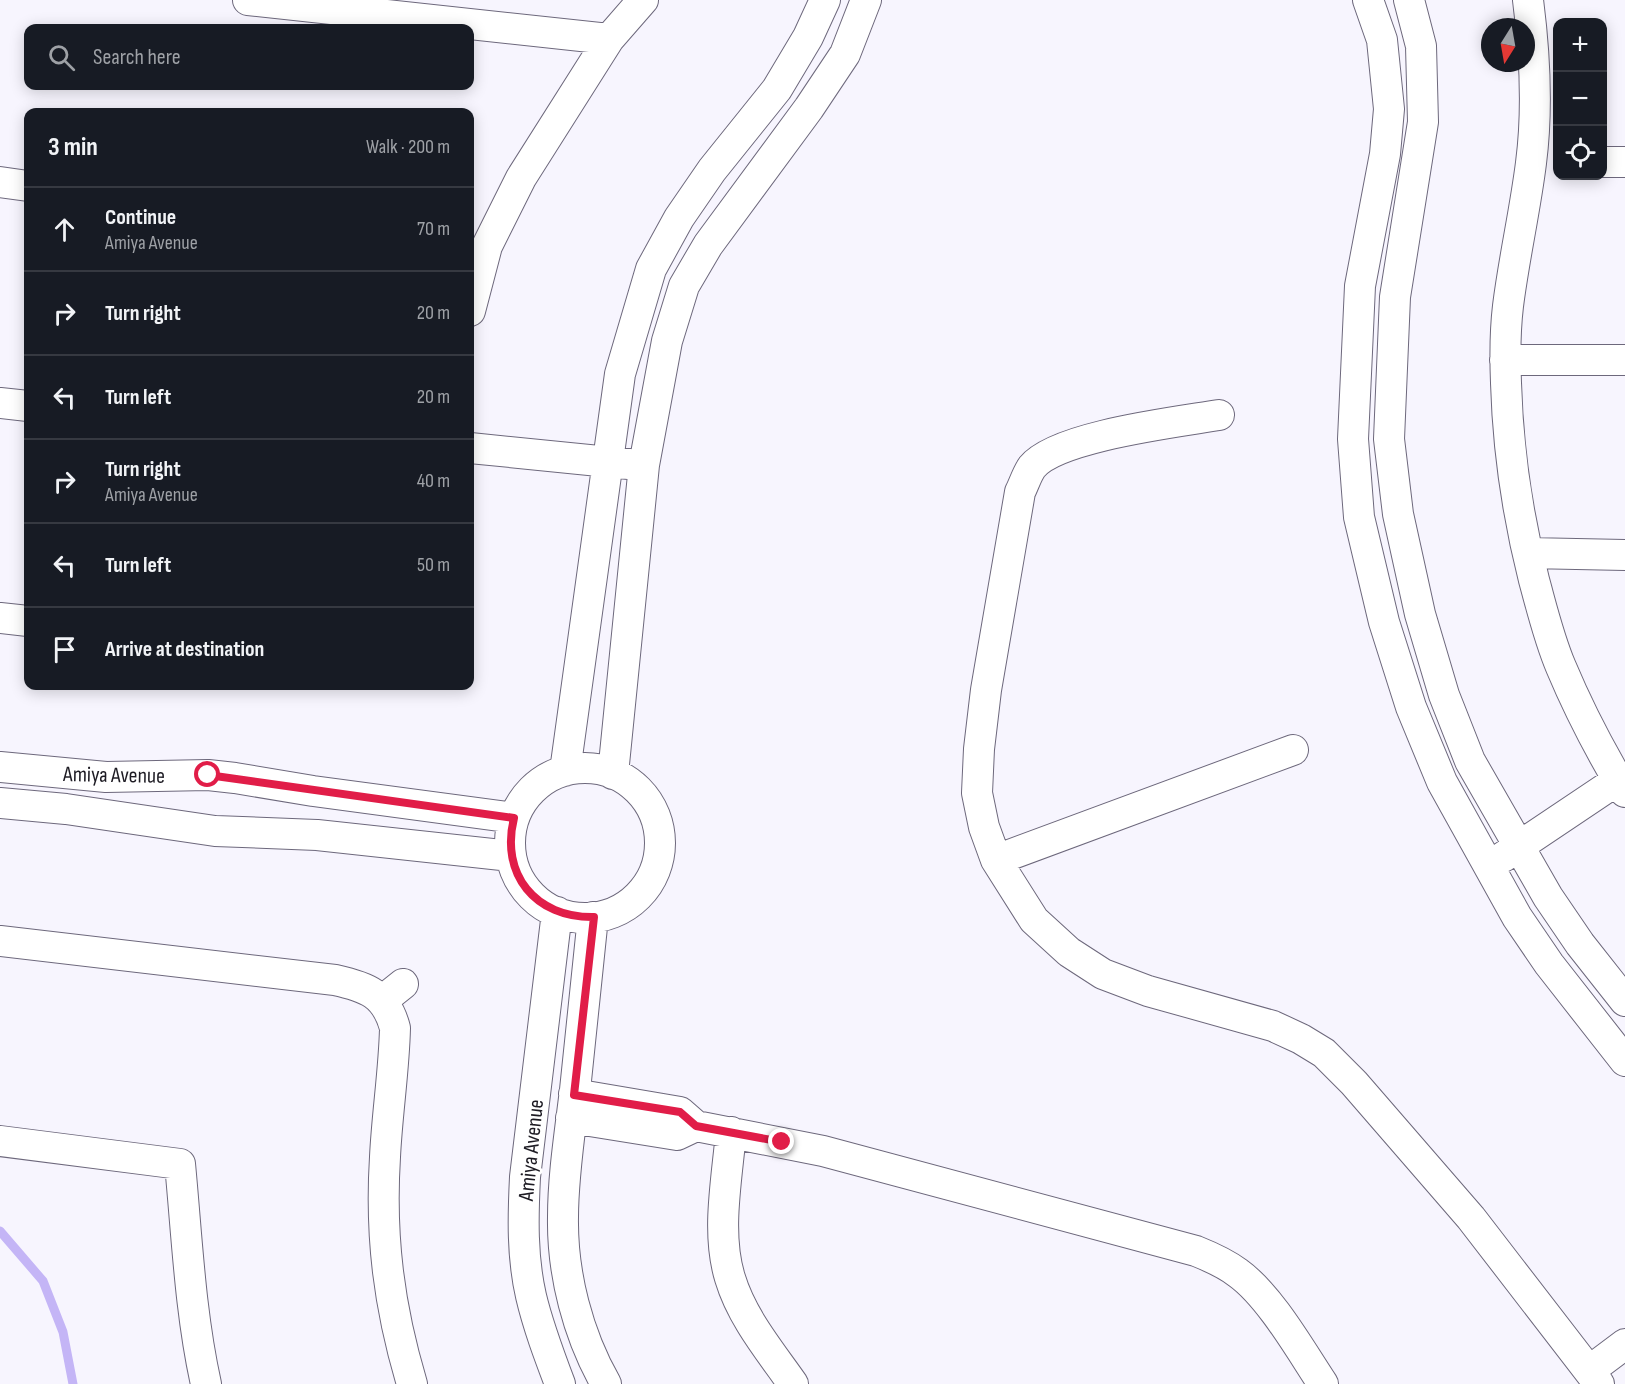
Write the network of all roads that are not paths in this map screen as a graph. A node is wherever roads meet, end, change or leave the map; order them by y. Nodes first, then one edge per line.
1 (248, 0) edge
2 (643, 0) edge
3 (825, 0) edge
4 (866, 0) edge
5 (1368, 0) edge
6 (1408, 0) edge
7 (1528, 0) edge
8 (470, 24) edge
9 (474, 24) edge
10 (609, 39) junction
11 (1544, 162) edge
12 (1607, 162) edge
13 (1625, 162) edge
14 (0, 182) edge
15 (24, 185) edge
16 (478, 244) edge
17 (474, 278) edge
18 (1505, 360) junction
19 (1625, 360) edge
20 (1219, 415) dead end
21 (474, 448) edge
22 (608, 462) junction
23 (644, 465) junction
24 (1527, 554) junction
25 (1625, 555) edge
26 (0, 618) edge
27 (24, 621) edge
28 (1293, 750) dead end
29 (0, 767) edge
30 (565, 771) junction
31 (613, 774) junction
32 (1622, 786) edge
33 (0, 803) edge
34 (514, 818) junction
35 (1518, 846) junction
36 (511, 856) junction
37 (996, 860) junction
38 (1489, 866) junction
39 (557, 912) junction
40 (594, 917) junction
41 (0, 941) edge
42 (1625, 1001) edge
43 (1625, 1061) edge
44 (573, 1106) junction
45 (731, 1132) junction
46 (0, 1141) edge
47 (1625, 1344) edge
48 (1594, 1377) edge
49 (206, 1384) edge
50 (412, 1384) edge
51 (560, 1384) edge
52 (606, 1384) edge
53 (793, 1384) edge
54 (1323, 1384) edge

1 - 8 street
2 - 10 street
3 - 22 street
4 - 23 street
5 - 38 street
6 - 35 street
7 - 11 street
9 - 10 street
10 - 16 street
11 - 18 street
12 - 13 street
14 - 15 street
16 - 17 street
18 - 19 street
18 - 24 street
20 - 37 street
21 - 22 street
22 - 23 street
22 - 30 street
23 - 31 street
24 - 25 street
24 - 32 street
26 - 27 street
28 - 37 street
29 - 34 street, Amiya Avenue
30 - 31 street
30 - 34 street
31 - 40 street
32 - 35 street
33 - 36 street, Amiya Avenue
34 - 36 street
35 - 38 street
35 - 42 street
36 - 39 street
37 - 48 street
38 - 43 street
39 - 40 street
39 - 51 street, Amiya Avenue
40 - 44 street, Amiya Avenue
41 - 50 street
44 - 45 street
44 - 52 street, Amiya Avenue
45 - 53 street
45 - 54 street
46 - 49 street
47 - 48 street

